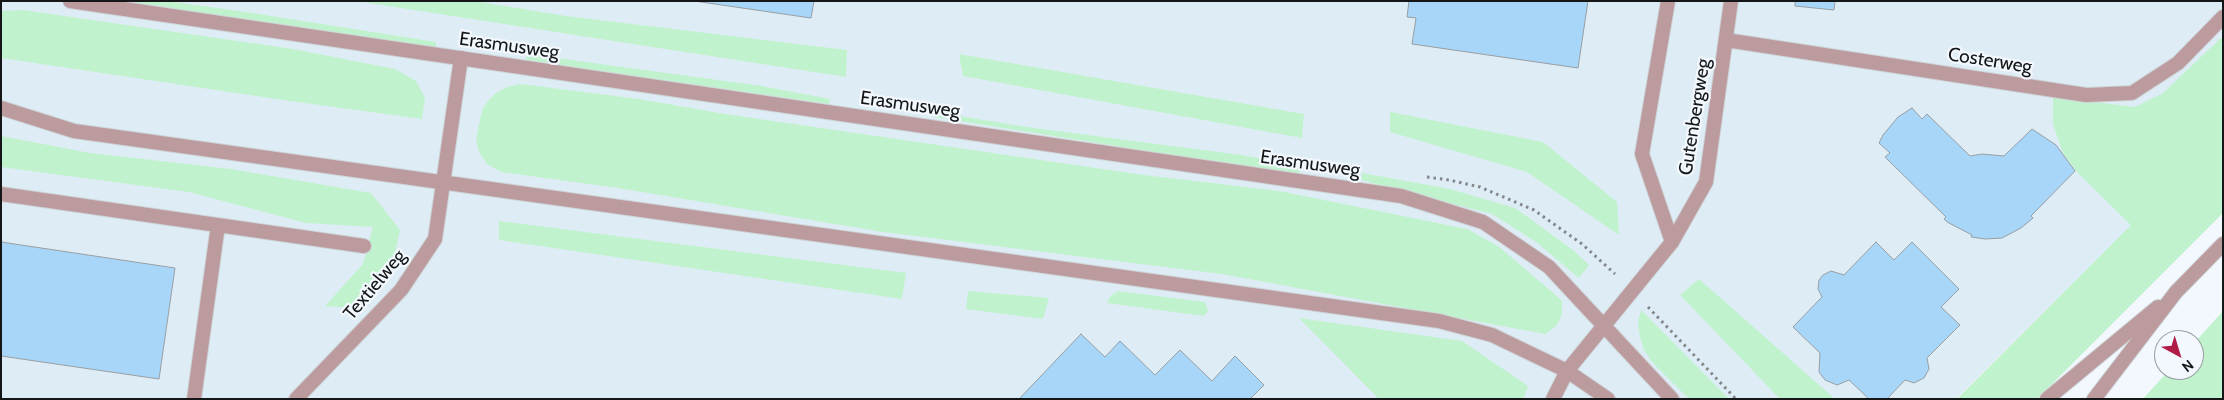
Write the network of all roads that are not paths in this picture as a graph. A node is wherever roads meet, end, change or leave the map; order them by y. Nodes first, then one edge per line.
1 (70, 1) edge
2 (1668, 1) edge
3 (1732, 1) edge
4 (2223, 17) edge
5 (1726, 40) junction
6 (461, 58) junction
7 (1, 108) edge
8 (443, 183) junction
9 (1, 194) edge
10 (218, 225) junction
11 (1672, 242) junction
12 (2223, 244) edge
13 (364, 246) dead end
14 (2176, 292) junction
15 (1602, 326) junction
16 (1567, 371) junction
17 (194, 399) edge
18 (296, 399) edge
19 (1553, 399) edge
20 (1608, 399) edge
21 (1672, 399) edge
22 (2047, 399) edge
23 (2094, 399) edge

1 - 6 street, Erasmusweg
2 - 11 street
3 - 5 street, Gutenbergweg
4 - 5 street, Costerweg
5 - 11 street, Gutenbergweg
6 - 8 street, Textielweg
6 - 15 street, Erasmusweg
7 - 8 street
8 - 16 street
8 - 18 street, Textielweg
9 - 10 street
10 - 13 street
10 - 17 street
11 - 15 street, Gutenbergweg
12 - 14 street
14 - 22 street
14 - 23 street
15 - 16 street, Gutenbergweg
15 - 21 street, Erasmusweg
16 - 19 street, Gutenbergweg
16 - 20 street

